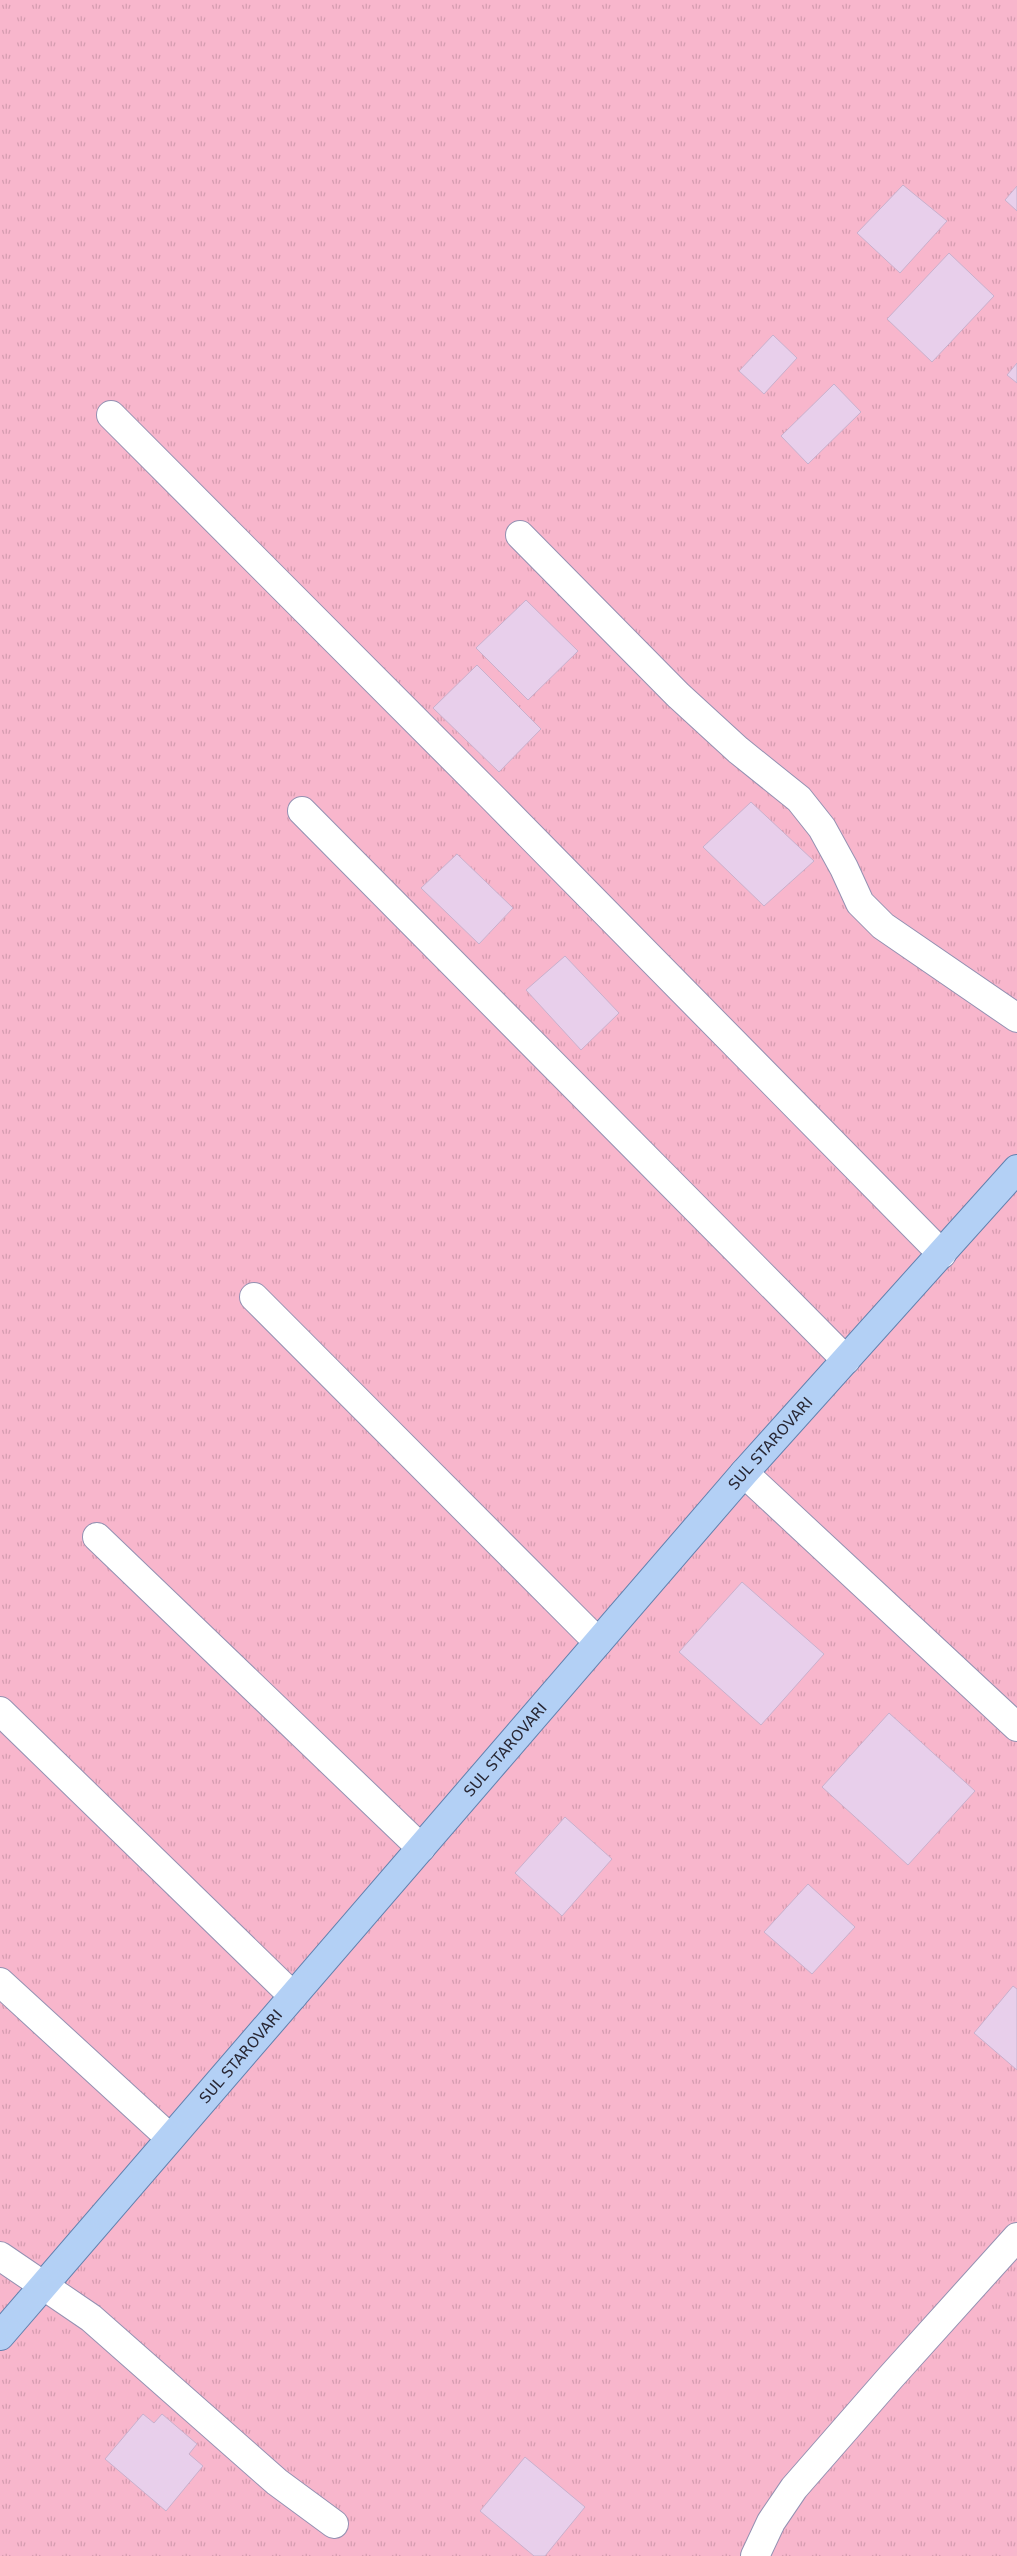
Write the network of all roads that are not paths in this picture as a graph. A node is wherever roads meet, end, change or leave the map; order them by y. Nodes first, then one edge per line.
1 (111, 415) dead end
2 (520, 535) dead end
3 (302, 811) dead end
4 (1017, 1018) edge
5 (1017, 1169) edge
6 (942, 1254) junction
7 (254, 1298) dead end
8 (846, 1360) junction
9 (744, 1473) junction
10 (97, 1537) dead end
11 (598, 1642) junction
12 (0, 1711) edge
13 (1017, 1727) edge
14 (421, 1848) junction
15 (0, 1982) edge
16 (293, 1996) junction
17 (170, 2138) junction
18 (1017, 2237) edge
19 (0, 2256) edge
20 (43, 2286) junction
21 (0, 2336) edge
22 (334, 2524) dead end
23 (755, 2556) edge

1 - 6 street
2 - 4 street
3 - 8 street
5 - 6 main road, SUL STAROVARI
6 - 8 main road, SUL STAROVARI
7 - 11 street
8 - 9 main road, SUL STAROVARI
9 - 11 main road, SUL STAROVARI
9 - 13 street
10 - 14 street
11 - 14 main road, SUL STAROVARI
12 - 16 street
14 - 16 main road, SUL STAROVARI
15 - 17 street
16 - 17 main road, SUL STAROVARI
17 - 20 main road, SUL STAROVARI
18 - 23 street
19 - 20 street
20 - 21 main road, SUL STAROVARI
20 - 22 street

